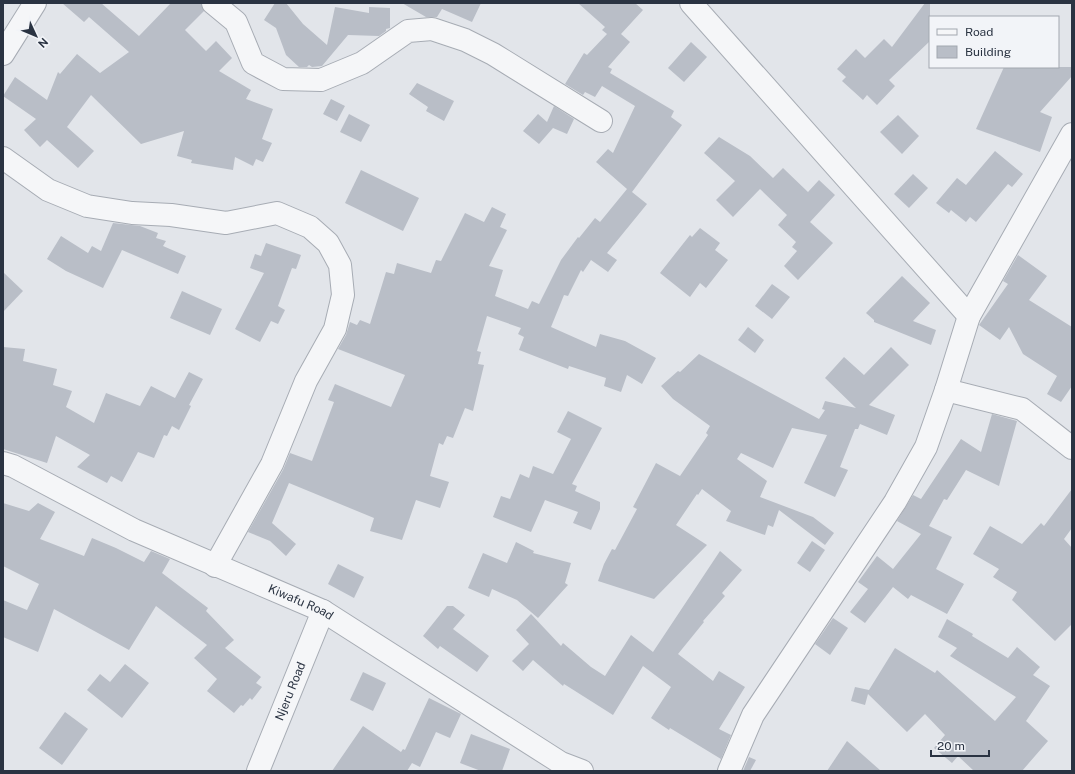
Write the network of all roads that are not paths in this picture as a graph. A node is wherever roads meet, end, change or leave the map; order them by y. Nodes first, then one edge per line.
1 (35, 3) edge
2 (213, 3) edge
3 (690, 3) edge
4 (3, 54) edge
5 (600, 121) dead end
6 (1072, 134) edge
7 (3, 158) edge
8 (969, 316) junction
9 (946, 390) junction
10 (1072, 448) edge
11 (3, 462) edge
12 (215, 566) junction
13 (323, 611) junction
14 (258, 771) edge
15 (582, 771) edge
16 (729, 771) edge

1 - 4 street
2 - 5 street
3 - 8 street
6 - 8 street
7 - 12 street
8 - 9 street
9 - 10 street
9 - 16 street
11 - 12 street, Kiwafu Road
12 - 13 street, Kiwafu Road
13 - 14 street, Njeru Road
13 - 15 street, Kiwafu Road

